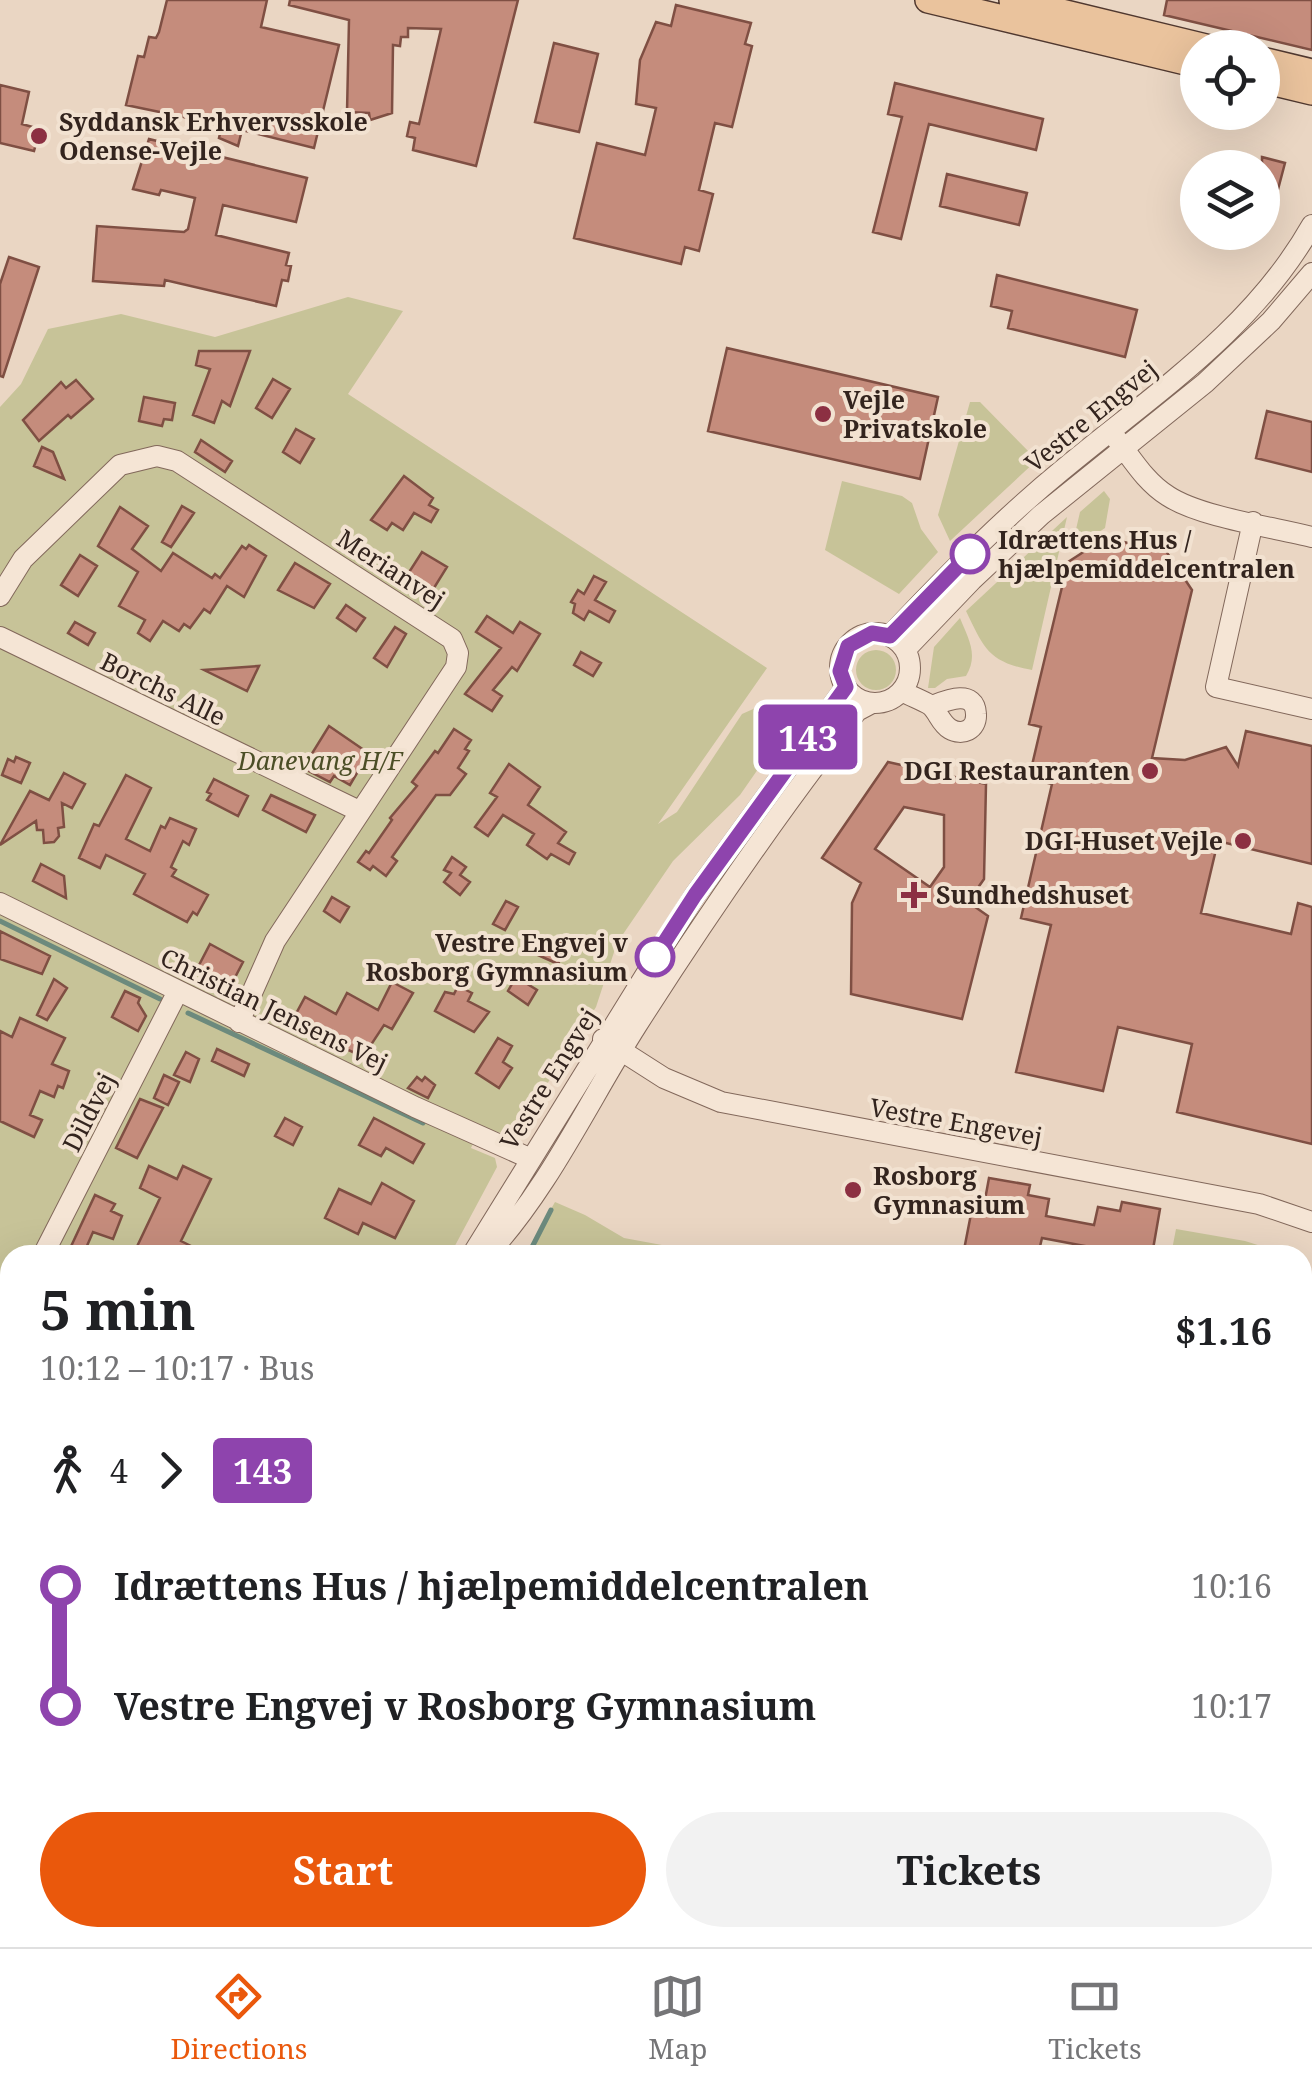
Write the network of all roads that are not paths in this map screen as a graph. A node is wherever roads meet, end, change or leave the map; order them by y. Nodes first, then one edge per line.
1 (928, 0) edge
2 (1012, 0) edge
3 (1087, 19) edge
4 (1180, 41) edge
5 (1180, 58) edge
6 (1280, 64) edge
7 (1312, 72) edge
8 (1280, 84) edge
9 (1312, 92) edge
10 (1312, 226) edge
11 (1312, 274) edge
12 (1117, 440) junction
13 (1254, 522) junction
14 (1312, 537) edge
15 (0, 596) edge
16 (0, 637) edge
17 (898, 643) junction
18 (846, 687) junction
19 (902, 691) junction
20 (872, 703) junction
21 (932, 706) dead end
22 (1312, 709) edge
23 (359, 811) junction
24 (0, 903) edge
25 (178, 991) junction
26 (238, 1022) junction
27 (612, 1045) junction
28 (529, 1158) junction
29 (1312, 1222) edge
30 (48, 1245) edge
31 (478, 1245) edge
32 (496, 1245) edge

1 - 3 main road
2 - 3 main road
3 - 4 main road
3 - 5 main road
6 - 7 main road
8 - 9 main road
10 - 12 street, Vestre Engvej
11 - 12 street, Vestre Engvej
12 - 13 street
12 - 17 street, Vestre Engvej
13 - 14 street
13 - 22 street
15 - 23 street, Merianvej
16 - 23 street, Borchs Alle
17 - 18 street
17 - 19 street
18 - 20 street
18 - 27 street, Vestre Engvej
19 - 20 street
19 - 21 street
20 - 27 street, Vestre Engvej
23 - 26 street, Merianvej
24 - 25 street, Christian Jensens Vej
25 - 26 street, Christian Jensens Vej
25 - 30 street, Dildvej
26 - 28 street, Christian Jensens Vej
27 - 28 street, Vestre Engvej
27 - 29 street, Vestre Engevej
27 - 32 street, Vestre Engvej
28 - 31 street, Vestre Engvej

